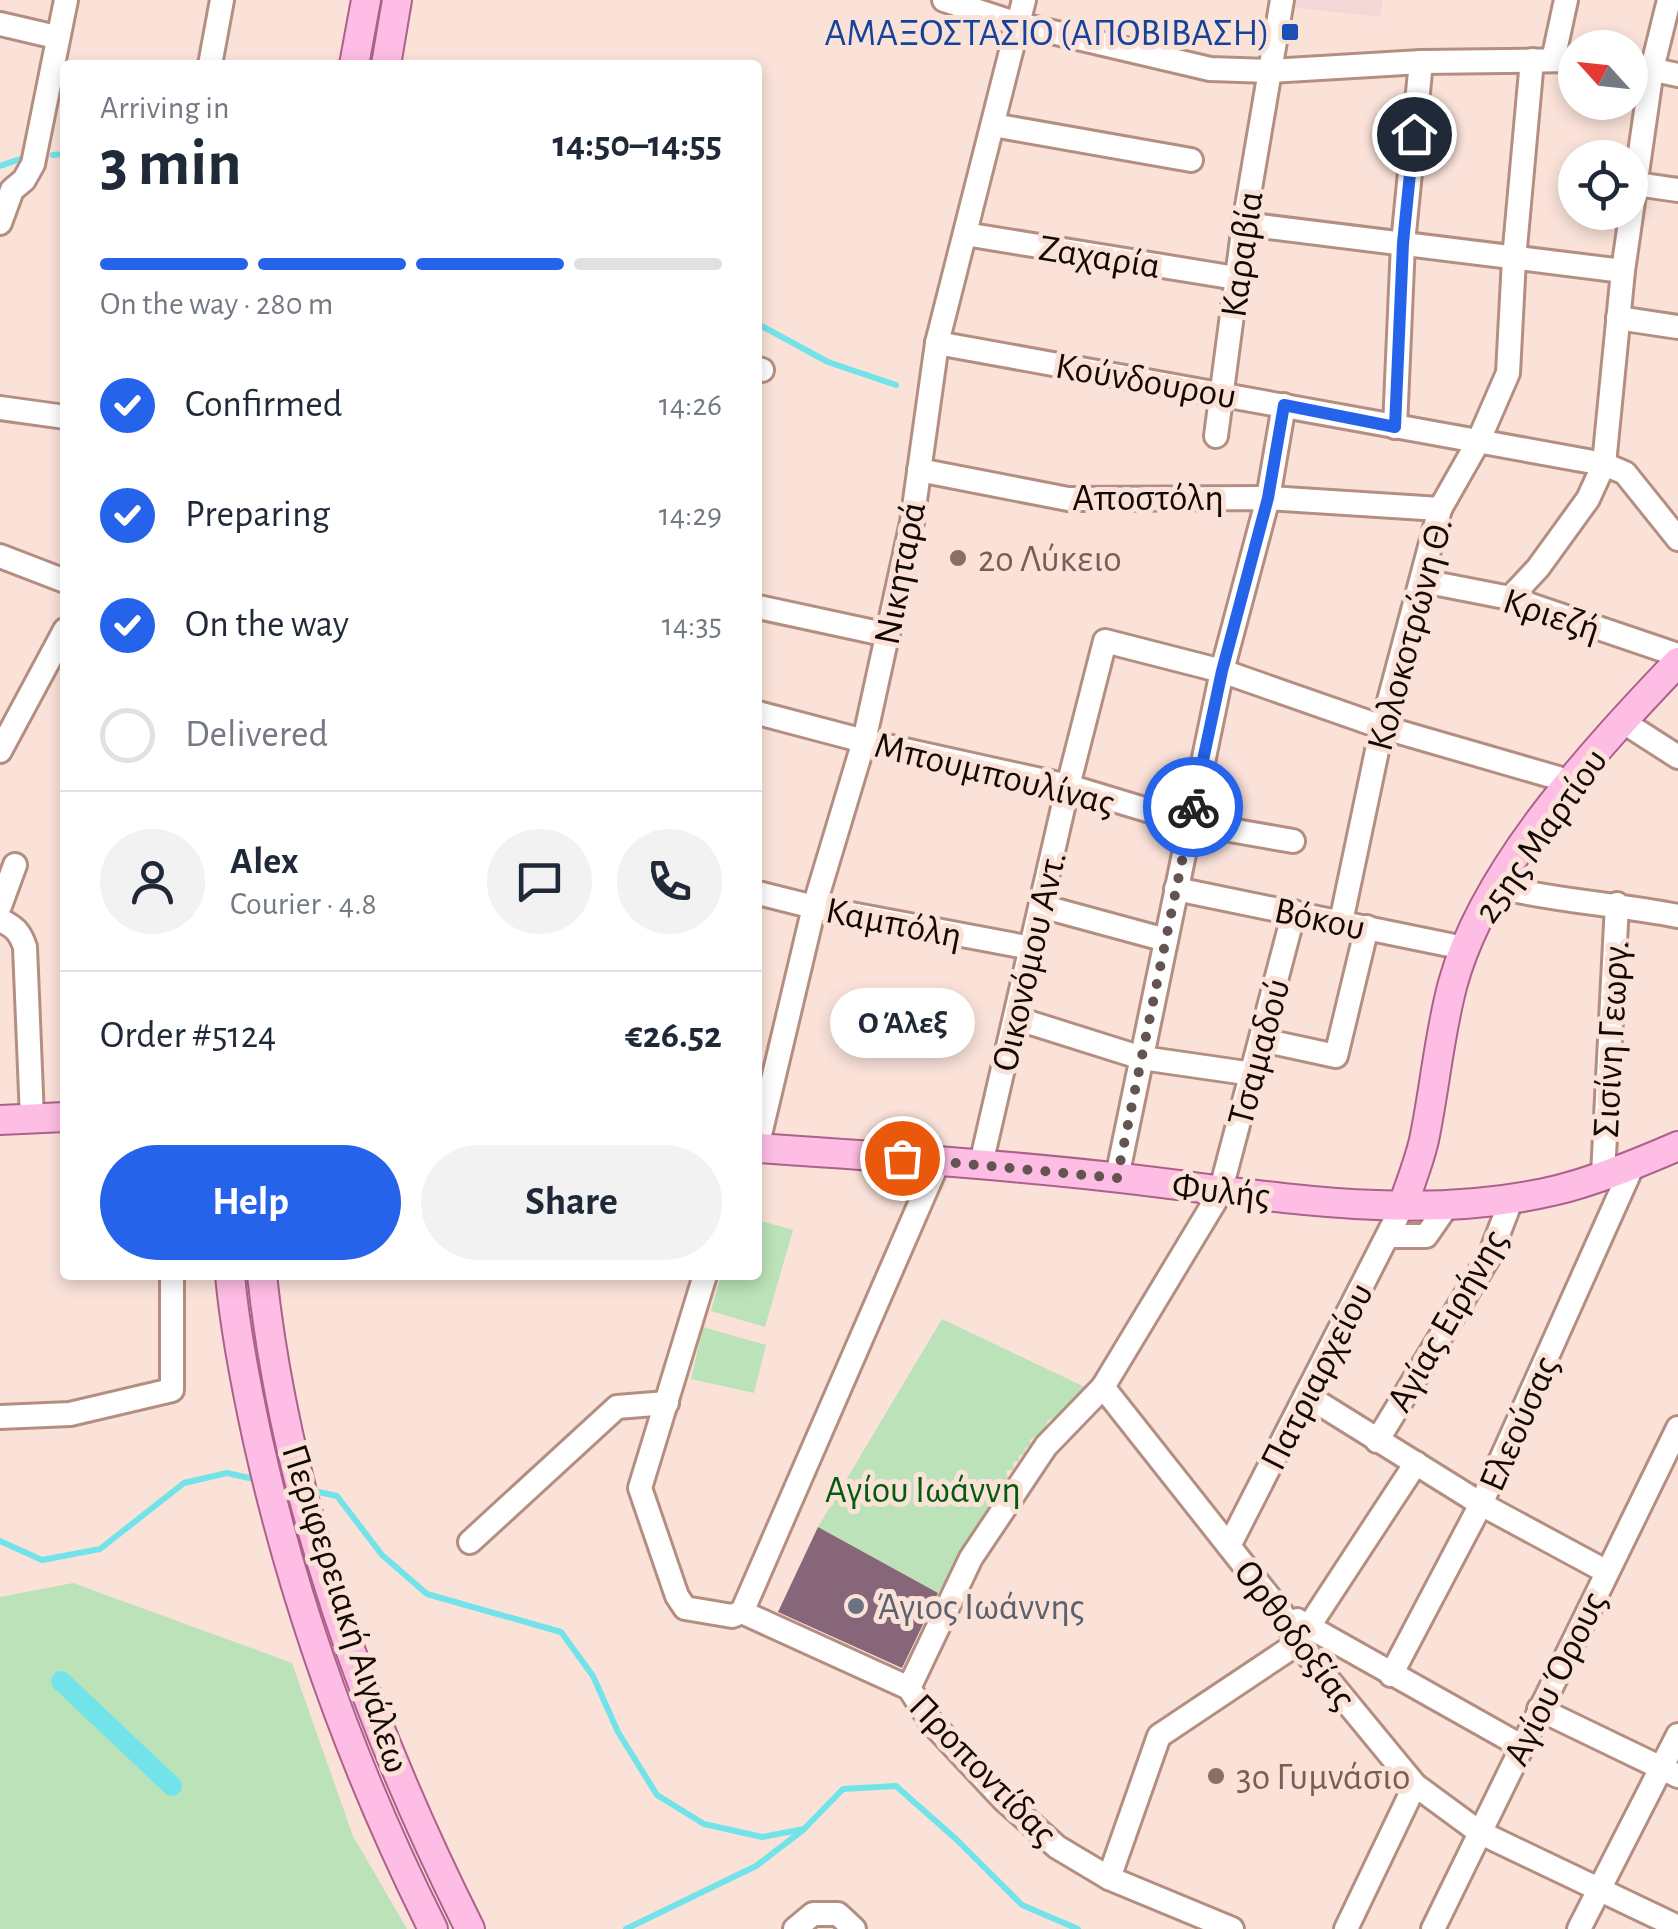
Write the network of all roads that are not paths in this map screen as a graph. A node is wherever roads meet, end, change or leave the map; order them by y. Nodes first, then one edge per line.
1 (66, 0) edge
2 (222, 0) edge
3 (366, 0) edge
4 (397, 0) edge
5 (944, 0) edge
6 (1024, 0) edge
7 (1282, 0) edge
8 (1566, 0) edge
9 (1668, 0) edge
10 (0, 24) edge
11 (1018, 24) junction
12 (56, 37) junction
13 (1648, 50) edge
14 (211, 60) edge
15 (355, 60) edge
16 (387, 60) edge
17 (1553, 60) edge
18 (1421, 62) junction
19 (1648, 69) edge
20 (1270, 72) junction
21 (1678, 75) edge
22 (993, 124) junction
23 (1191, 160) dead end
24 (1648, 186) edge
25 (1678, 190) edge
26 (0, 223) edge
27 (1244, 224) junction
28 (1630, 230) edge
29 (964, 234) junction
30 (1403, 243) junction
31 (1514, 259) junction
32 (1624, 271) junction
33 (1236, 278) junction
34 (1618, 318) junction
35 (1678, 327) edge
36 (937, 343) junction
37 (1220, 393) junction
38 (1284, 405) junction
39 (0, 408) edge
40 (60, 416) edge
41 (1395, 427) junction
42 (1216, 436) dead end
43 (1478, 442) junction
44 (1604, 464) junction
45 (919, 470) junction
46 (1268, 498) junction
47 (1440, 508) junction
48 (1678, 538) edge
49 (0, 556) edge
50 (60, 579) edge
51 (1423, 581) junction
52 (1510, 598) junction
53 (762, 608) edge
54 (888, 636) junction
55 (60, 638) edge
56 (1678, 659) edge
57 (1222, 671) junction
58 (762, 714) edge
59 (8, 716) edge
60 (1622, 721) junction
61 (1382, 727) junction
62 (864, 741) junction
63 (0, 751) edge
64 (1678, 757) edge
65 (1572, 782) junction
66 (1068, 786) junction
67 (1190, 823) junction
68 (1292, 841) dead end
69 (15, 865) dead end
70 (1495, 886) junction
71 (1176, 888) junction
72 (762, 894) edge
73 (1617, 904) junction
74 (0, 906) edge
75 (1041, 906) junction
76 (814, 908) junction
77 (1294, 912) junction
78 (1678, 916) edge
79 (0, 920) edge
80 (1341, 922) junction
81 (1368, 927) junction
82 (1166, 940) junction
83 (1032, 948) junction
84 (1464, 948) junction
85 (1015, 1018) junction
86 (1262, 1040) junction
87 (1142, 1058) junction
88 (1253, 1074) junction
89 (55, 1117) edge
90 (0, 1120) edge
91 (762, 1129) edge
92 (762, 1146) edge
93 (1678, 1146) edge
94 (939, 1160) junction
95 (981, 1164) junction
96 (1633, 1165) junction
97 (1604, 1175) junction
98 (1117, 1178) junction
99 (1220, 1192) junction
100 (1512, 1198) junction
101 (1449, 1203) junction
102 (1403, 1205) junction
103 (1388, 1236) junction
104 (172, 1280) edge
105 (704, 1280) edge
106 (264, 1286) edge
107 (231, 1288) edge
108 (1104, 1387) junction
109 (1306, 1395) junction
110 (667, 1403) junction
111 (0, 1418) edge
112 (1678, 1428) edge
113 (1377, 1441) junction
114 (1416, 1463) junction
115 (1481, 1504) junction
116 (470, 1542) dead end
117 (1229, 1546) junction
118 (1606, 1572) junction
119 (742, 1612) junction
120 (1305, 1635) junction
121 (1391, 1675) junction
122 (909, 1688) junction
123 (1539, 1709) junction
124 (1678, 1735) edge
125 (1520, 1746) junction
126 (1670, 1772) edge
127 (1415, 1786) junction
128 (1479, 1832) junction
129 (1108, 1878) junction
130 (1600, 1888) junction
131 (1678, 1927) edge
132 (433, 1929) edge
133 (470, 1929) edge
134 (794, 1929) edge
135 (854, 1929) edge
136 (1232, 1929) edge
137 (1346, 1929) edge
138 (1433, 1929) edge
139 (1579, 1929) edge

1 - 12 street
2 - 14 street
3 - 15 main road
4 - 16 main road
5 - 11 street
6 - 11 street, Νικηταρά
7 - 20 street, Καραβία
8 - 17 street, Κολοκοτρώνη Θ.
9 - 13 street
10 - 12 street
11 - 20 street
11 - 22 street, Νικηταρά
12 - 26 street
17 - 18 street
17 - 31 street, Κολοκοτρώνη Θ.
18 - 20 street
18 - 30 street
19 - 21 street
20 - 27 street, Καραβία
22 - 23 street
22 - 29 street, Νικηταρά
24 - 25 street
27 - 30 street
27 - 33 street, Καραβία
28 - 32 street
29 - 33 street, Ζαχαρία
29 - 36 street, Νικηταρά
30 - 31 street
30 - 41 street
31 - 32 street
31 - 43 street, Κολοκοτρώνη Θ.
32 - 34 street
33 - 37 street, Καραβία
34 - 35 street
34 - 44 street
36 - 37 street, Κούνδουρου
36 - 45 street, Νικηταρά
37 - 38 street, Κούνδουρου
37 - 42 street, Καραβία
38 - 41 street, Κούνδουρου
38 - 46 street
39 - 40 street
41 - 43 street, Κούνδουρου
43 - 44 street, Κούνδουρου
43 - 47 street, Κολοκοτρώνη Θ.
44 - 48 street, Κούνδουρου
44 - 52 street
45 - 46 street, Αποστόλη
45 - 54 street, Νικηταρά
46 - 47 street, Αποστόλη
46 - 57 street
47 - 51 street, Κολοκοτρώνη Θ.
49 - 50 street
51 - 52 street, Κριεζή
51 - 61 street, Κολοκοτρώνη Θ.
52 - 56 street, Κριεζή
53 - 54 street
54 - 62 street, Νικηταρά
55 - 59 street
56 - 60 main road, 25ης Μαρτίου
57 - 61 street
57 - 66 street, Οικονόμου Αντ.
57 - 67 street
58 - 62 street, Μπουμπουλίνας
59 - 63 street
60 - 64 street
60 - 65 main road, 25ης Μαρτίου
61 - 65 street
61 - 80 street, Κολοκοτρώνη Θ.
62 - 66 street, Μπουμπουλίνας
62 - 76 street, Νικηταρά
65 - 70 main road, 25ης Μαρτίου
66 - 67 street, Μπουμπουλίνας
66 - 75 street, Οικονόμου Αντ.
67 - 68 street, Μπουμπουλίνας
67 - 71 street
69 - 74 street
70 - 73 street
70 - 84 main road, 25ης Μαρτίου
71 - 77 street, Βόκου
71 - 82 street
72 - 76 street, Καμπόλη
73 - 78 street
73 - 97 street, Σισίνη Γεωργ.
75 - 82 street
75 - 83 street, Οικονόμου Αντ.
76 - 83 street, Καμπόλη
76 - 91 street, Νικηταρά
77 - 80 street, Βόκου
77 - 86 street, Τσαμαδού
79 - 89 street
80 - 81 street, Βόκου
81 - 84 street, Βόκου
81 - 86 street
82 - 87 street
83 - 85 street, Οικονόμου Αντ.
84 - 102 main road, 25ης Μαρτίου
85 - 87 street
85 - 95 street, Οικονόμου Αντ.
86 - 88 street, Τσαμαδού
87 - 88 street
87 - 98 street
88 - 99 street, Τσαμαδού
89 - 90 main road
92 - 94 main road, Φυλής
93 - 96 main road, Φυλής
94 - 95 main road, Φυλής
94 - 119 street
95 - 98 main road, Φυλής
96 - 97 main road, Φυλής
96 - 115 street, Ελεούσας
97 - 100 main road, Φυλής
98 - 99 main road, Φυλής
99 - 102 main road, Φυλής
99 - 108 street
100 - 101 main road, Φυλής
100 - 113 street, Αγίας Ειρήνης
101 - 102 main road, Φυλής
101 - 103 street
102 - 103 street, Πατριαρχείου
103 - 109 street, Πατριαρχείου
104 - 111 street
105 - 110 street
106 - 133 main road, Περιφερειακή Αιγάλεω
107 - 132 main road, Περιφερειακή Αιγάλεω
108 - 117 street, Ορθοδοξίας
108 - 122 street
109 - 113 street
109 - 117 street, Πατριαρχείου
110 - 116 street
110 - 119 street, Προποντίδας
112 - 118 street, Αγίου Όρους
113 - 114 street
114 - 115 street
114 - 120 street, Αγίας Ειρήνης
115 - 118 street
115 - 121 street, Ελεούσας
117 - 120 street, Ορθοδοξίας
118 - 123 street, Αγίου Όρους
119 - 122 street, Προποντίδας
120 - 121 street
120 - 127 street, Ορθοδοξίας
120 - 129 street, Αγίας Ειρήνης
121 - 125 street
122 - 129 street, Προποντίδας
123 - 125 street, Αγίου Όρους
123 - 126 street
124 - 126 street
125 - 128 street, Αγίου Όρους
126 - 130 street
127 - 128 street, Ορθοδοξίας
127 - 137 street
128 - 130 street, Ορθοδοξίας
128 - 138 street, Αγίου Όρους
129 - 136 street, Προποντίδας
130 - 131 street, Ορθοδοξίας
130 - 139 street
134 - 135 street

